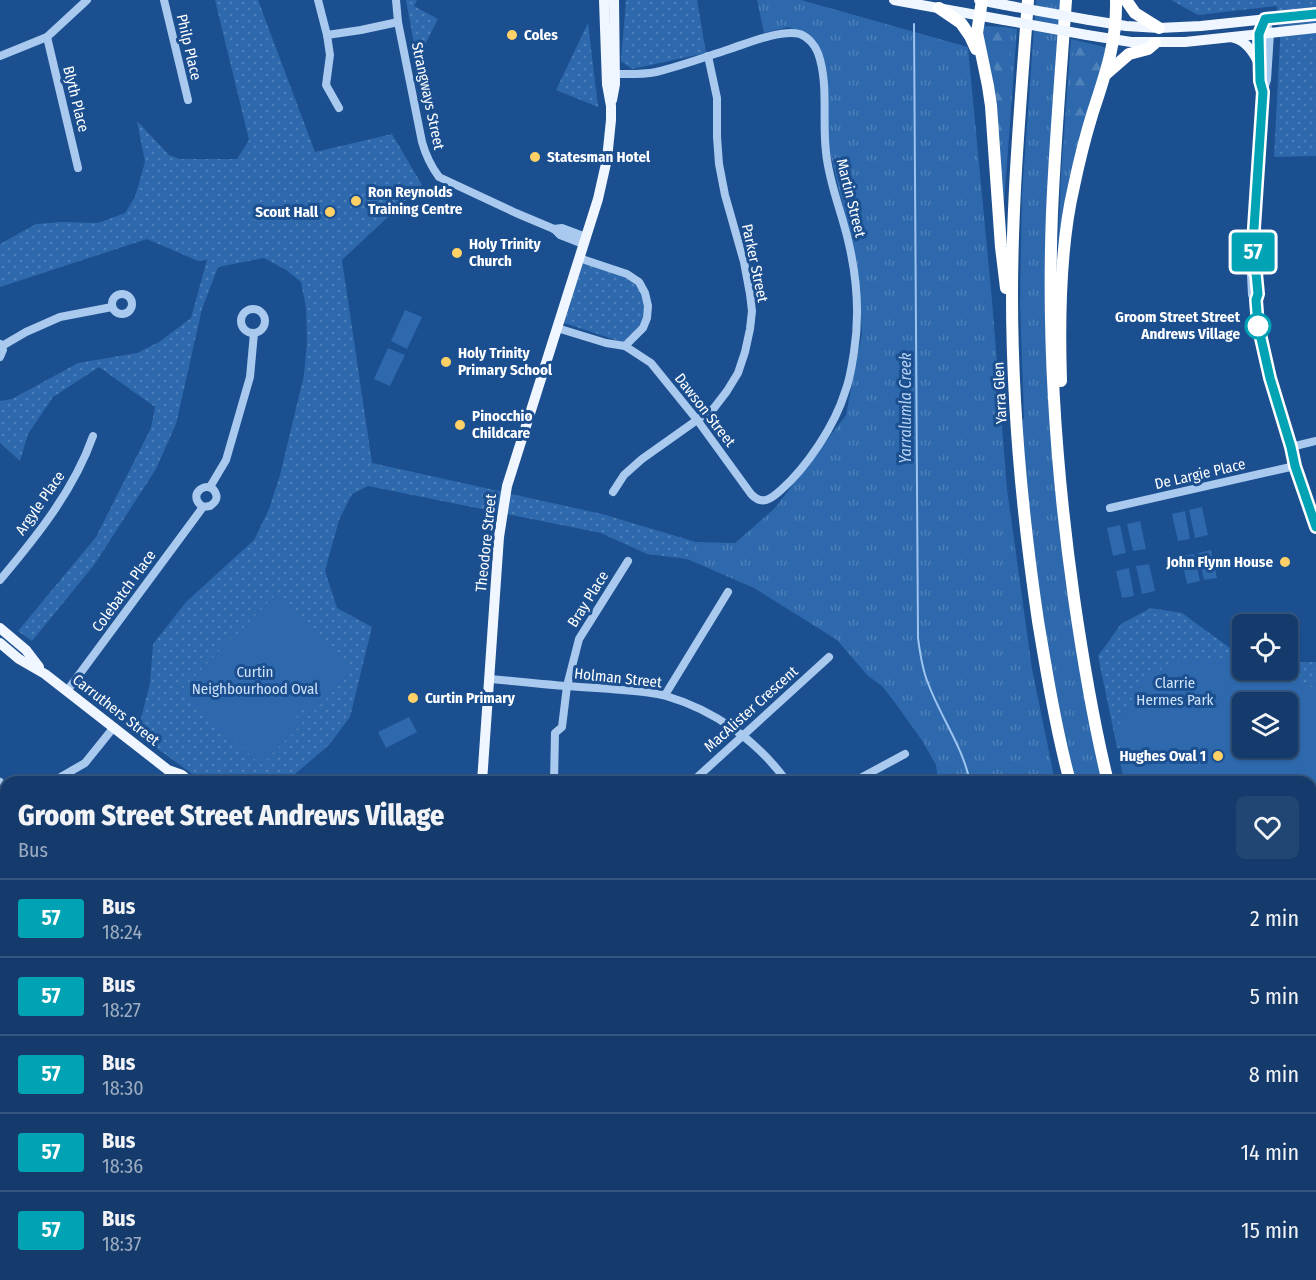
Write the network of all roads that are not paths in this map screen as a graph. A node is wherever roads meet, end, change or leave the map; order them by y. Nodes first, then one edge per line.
1 (86, 0) edge
2 (164, 0) edge
3 (318, 0) edge
4 (396, 0) edge
5 (604, 0) edge
6 (614, 0) edge
7 (894, 0) edge
8 (981, 0) edge
9 (1028, 0) edge
10 (1066, 0) edge
11 (1116, 0) edge
12 (1126, 0) edge
13 (939, 8) junction
14 (980, 14) junction
15 (1316, 14) edge
16 (1265, 19) junction
17 (398, 22) junction
18 (1116, 24) junction
19 (1159, 28) junction
20 (1316, 28) edge
21 (1265, 34) junction
22 (327, 35) junction
23 (47, 37) junction
24 (1232, 37) junction
25 (1114, 39) junction
26 (1155, 43) junction
27 (0, 56) edge
28 (708, 56) junction
29 (1259, 64) junction
30 (984, 66) junction
31 (611, 74) junction
32 (1106, 74) junction
33 (1263, 92) junction
34 (188, 100) dead end
35 (339, 108) dead end
36 (78, 168) dead end
37 (585, 241) junction
38 (579, 258) junction
39 (112, 307) dead end
40 (556, 328) junction
41 (254, 333) dead end
42 (1, 345) edge
43 (625, 346) junction
44 (0, 357) edge
45 (1013, 364) junction
46 (698, 421) junction
47 (93, 436) dead end
48 (1316, 441) edge
49 (1291, 447) junction
50 (1295, 466) junction
51 (210, 487) junction
52 (613, 492) dead end
53 (756, 499) joint
54 (203, 507) junction
55 (1110, 508) dead end
56 (1316, 527) edge
57 (627, 561) dead end
58 (0, 580) edge
59 (728, 592) dead end
60 (0, 628) edge
61 (0, 643) edge
62 (829, 657) dead end
63 (1083, 663) junction
64 (45, 674) junction
65 (489, 678) junction
66 (567, 686) junction
67 (67, 691) junction
68 (665, 695) junction
69 (114, 727) junction
70 (742, 736) junction
71 (905, 754) dead end
72 (168, 770) junction
73 (64, 776) edge
74 (172, 776) edge
75 (183, 776) edge
76 (482, 776) edge
77 (554, 776) edge
78 (699, 776) edge
79 (783, 776) edge
80 (864, 776) edge
81 (1069, 776) edge
82 (1107, 776) edge

1 - 23 street
2 - 34 street, Philp Place
3 - 22 street
4 - 17 street, Strangways Street
5 - 31 main road, Theodore Street
6 - 31 main road, Theodore Street
7 - 13 main road
8 - 14 highway
8 - 18 main road, bridge
9 - 45 highway, Yarra Glen
10 - 63 highway
11 - 18 highway
12 - 19 highway
13 - 14 main road
13 - 30 highway
14 - 25 main road, bridge
14 - 30 highway
15 - 16 main road
16 - 19 main road
16 - 21 street
17 - 22 street
17 - 37 street, Strangways Street
18 - 19 main road
18 - 25 highway
20 - 21 main road
21 - 24 main road
21 - 29 street
21 - 33 street
22 - 35 street
23 - 27 street
23 - 36 street, Blyth Place
24 - 26 main road
24 - 29 main road
25 - 26 main road
25 - 32 highway
26 - 32 highway
28 - 31 street, Martin Street
28 - 46 street, Parker Street
28 - 53 street, Martin Street
29 - 33 street
30 - 45 highway
31 - 37 main road, Theodore Street
32 - 63 highway
33 - 49 street
37 - 38 main road, Theodore Street
38 - 40 main road, Theodore Street
38 - 43 street
39 - 42 street
40 - 43 street, Dawson Street
40 - 65 main road, Theodore Street
41 - 51 street, Colebatch Place
42 - 44 street
43 - 46 street, Dawson Street
45 - 81 highway, Yarra Glen
46 - 52 street, Parker Street
46 - 53 street, Dawson Street
47 - 58 street, Argyle Place
48 - 49 street
49 - 50 street
50 - 55 street, De Largie Place
50 - 56 street
51 - 54 street, Colebatch Place
51 - 54 street, Colebatch Place
54 - 67 street, Colebatch Place
57 - 66 street, Bray Place
59 - 68 street
60 - 64 main road, Carruthers Street
61 - 64 main road, Carruthers Street
62 - 70 street, MacAlister Crescent
63 - 82 highway
64 - 67 main road, Carruthers Street
65 - 66 street, Holman Street
65 - 76 main road, Theodore Street
66 - 68 street, Holman Street
66 - 77 street, Bray Place
67 - 69 main road, Carruthers Street
68 - 70 street, Holman Street
69 - 72 main road, Carruthers Street
69 - 73 street
70 - 78 street, MacAlister Crescent
70 - 79 street, Holman Street
71 - 80 street
72 - 74 main road, Carruthers Street
72 - 75 main road, Carruthers Street

